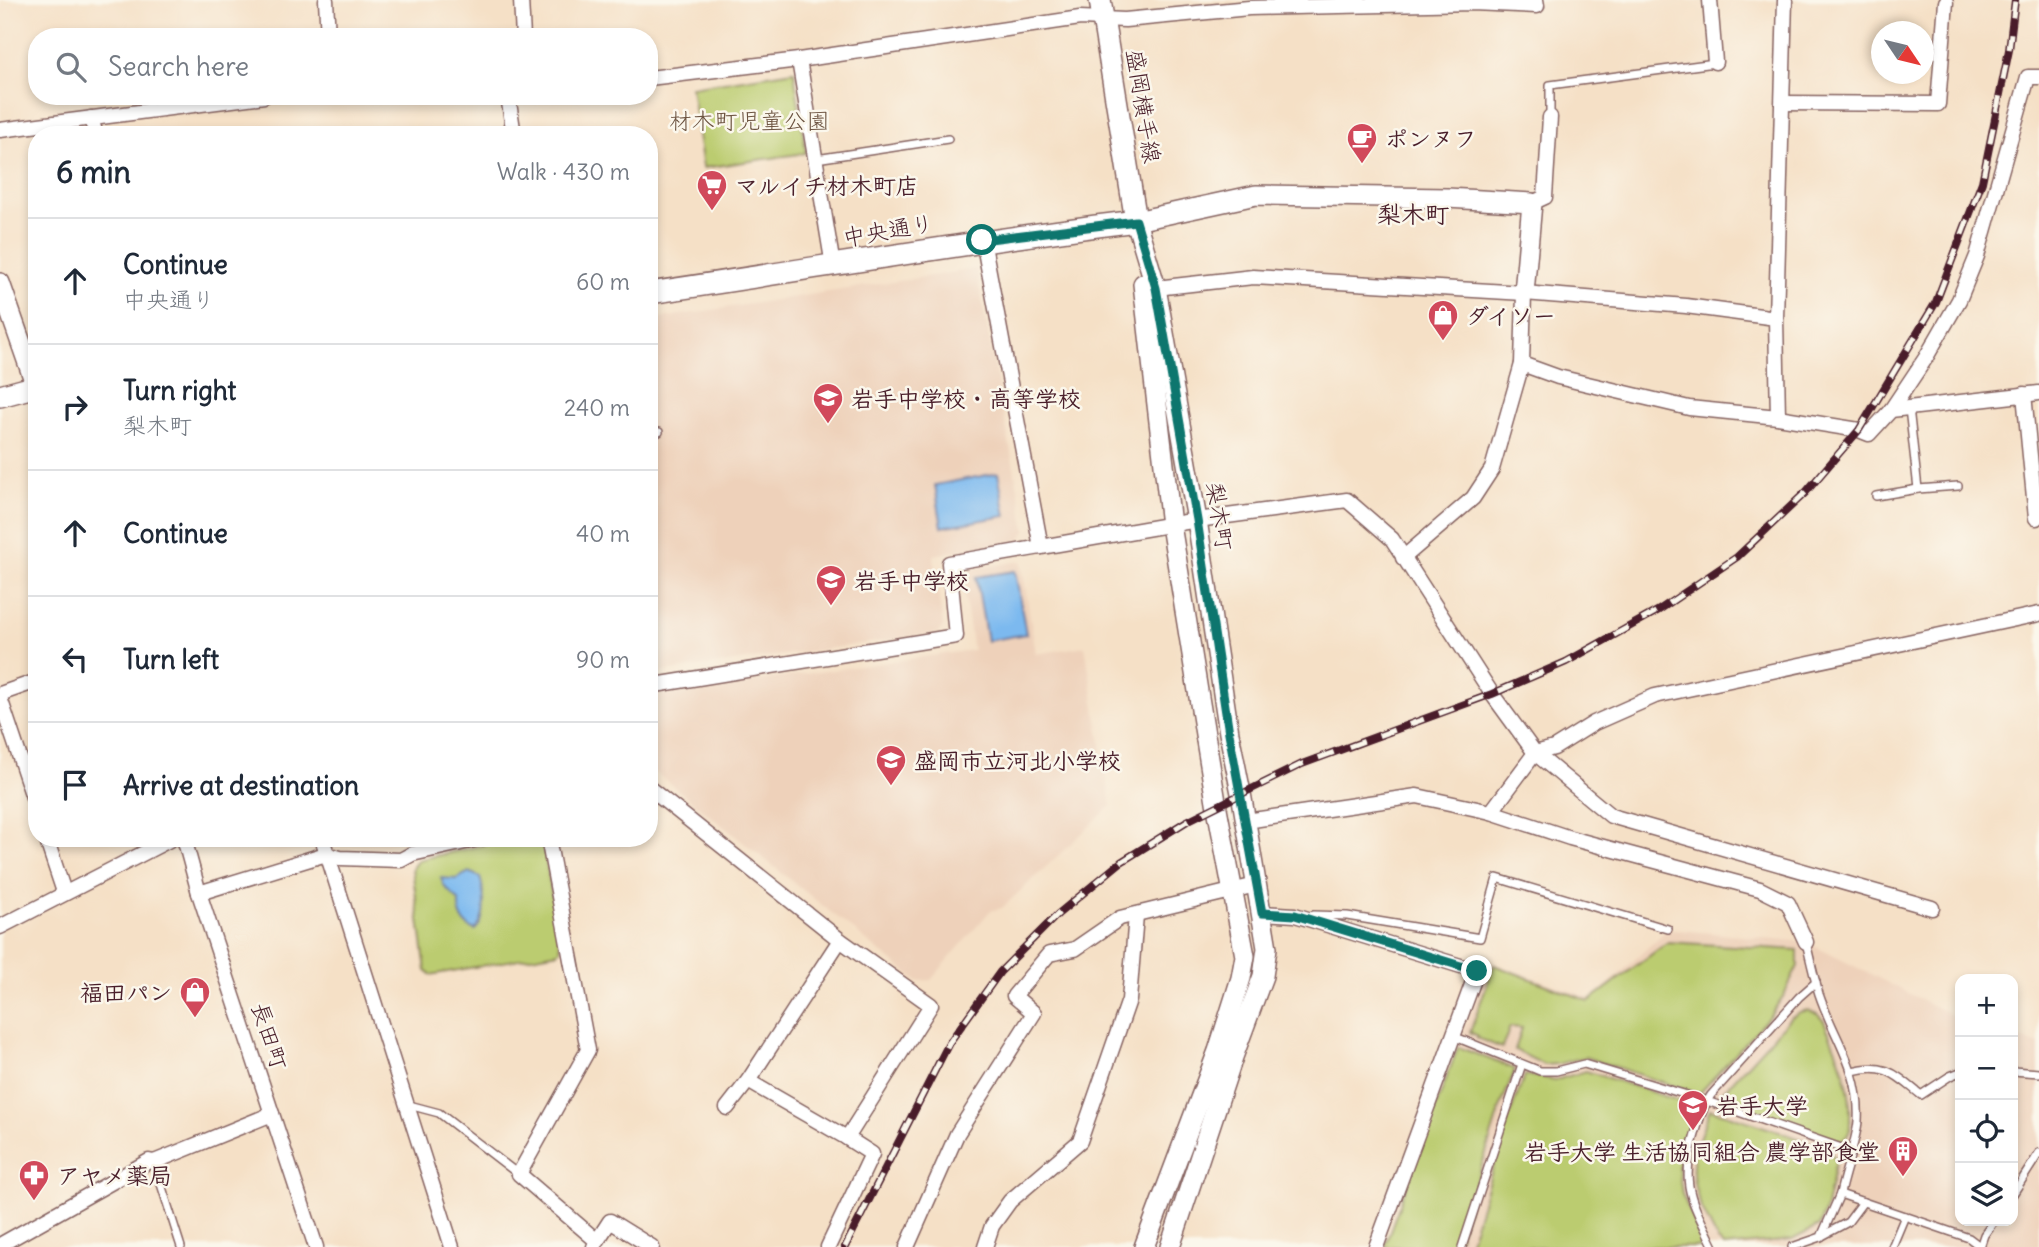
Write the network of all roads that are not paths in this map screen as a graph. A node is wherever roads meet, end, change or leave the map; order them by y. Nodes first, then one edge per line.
1 (326, 0) edge
2 (521, 0) edge
3 (1536, 0) edge
4 (1710, 0) edge
5 (1785, 0) edge
6 (1946, 2) dead end
7 (1101, 8) edge
8 (328, 28) edge
9 (523, 28) edge
10 (799, 60) junction
11 (1716, 62) joint
12 (658, 77) edge
13 (2039, 77) edge
14 (1783, 103) junction
15 (193, 105) edge
16 (509, 105) edge
17 (1550, 117) joint
18 (91, 118) junction
19 (28, 126) edge
20 (30, 126) edge
21 (93, 126) edge
22 (513, 126) edge
23 (0, 130) edge
24 (948, 139) dead end
25 (815, 159) junction
26 (1532, 204) junction
27 (1136, 221) junction
28 (982, 240) junction
29 (833, 266) junction
30 (0, 283) edge
31 (1156, 288) junction
32 (658, 292) edge
33 (1524, 293) junction
34 (1776, 318) junction
35 (28, 364) edge
36 (1522, 364) junction
37 (28, 389) edge
38 (2031, 393) edge
39 (0, 396) edge
40 (1909, 408) junction
41 (1891, 411) junction
42 (1777, 417) junction
43 (1958, 486) dead end
44 (1919, 489) junction
45 (1875, 496) dead end
46 (2036, 518) dead end
47 (1197, 520) junction
48 (1171, 525) junction
49 (1041, 547) junction
50 (1404, 558) junction
51 (2039, 614) edge
52 (28, 685) edge
53 (658, 685) edge
54 (0, 696) edge
55 (1535, 753) junction
56 (28, 782) edge
57 (658, 795) edge
58 (1491, 812) junction
59 (1246, 821) junction
60 (50, 847) edge
61 (155, 847) edge
62 (186, 847) edge
63 (324, 847) edge
64 (443, 847) edge
65 (550, 847) edge
66 (326, 854) junction
67 (1256, 885) junction
68 (1233, 890) junction
69 (64, 892) junction
70 (199, 893) junction
71 (1932, 908) dead end
72 (1262, 913) junction
73 (1136, 915) junction
74 (1295, 915) junction
75 (0, 927) edge
76 (1668, 929) dead end
77 (840, 940) junction
78 (1805, 942) joint
79 (1816, 982) junction
80 (1454, 1036) junction
81 (1522, 1064) junction
82 (1852, 1071) junction
83 (2018, 1071) edge
84 (2039, 1073) edge
85 (1955, 1074) edge
86 (748, 1081) junction
87 (1707, 1101) junction
88 (407, 1105) junction
89 (727, 1108) dead end
90 (272, 1114) junction
91 (847, 1138) junction
92 (1850, 1151) junction
93 (2039, 1153) edge
94 (154, 1162) junction
95 (519, 1174) junction
96 (2018, 1179) edge
97 (1840, 1194) junction
98 (1863, 1202) junction
99 (1905, 1216) junction
100 (1991, 1226) edge
101 (1821, 1237) junction
102 (596, 1244) edge
103 (0, 1245) edge
104 (1806, 1245) edge
105 (181, 1247) edge
106 (316, 1247) edge
107 (453, 1247) edge
108 (652, 1247) edge
109 (828, 1247) edge
110 (906, 1247) edge
111 (985, 1247) edge
112 (1144, 1247) edge
113 (1170, 1247) edge
114 (1376, 1247) edge
115 (1462, 1247) edge
116 (1714, 1247) edge
117 (1792, 1247) edge
118 (1892, 1247) edge
119 (1980, 1247) edge

1 - 8 street
2 - 9 street
3 - 7 street
4 - 11 street
5 - 14 street
6 - 14 street
7 - 10 street
7 - 27 main road, 盛岡横手線
10 - 12 street
10 - 25 street
11 - 17 lane
13 - 41 street
14 - 34 street
15 - 18 street
16 - 22 street
17 - 26 street
18 - 20 street
18 - 21 street
19 - 23 street
24 - 25 lane
25 - 29 street
26 - 27 street
26 - 33 street
27 - 28 main road, 中央通り
27 - 31 street, 梨木町
27 - 48 street
28 - 29 main road, 中央通り
28 - 49 street
29 - 32 main road, 中央通り
30 - 35 street
31 - 33 street
31 - 47 street, 梨木町
33 - 34 street
33 - 36 street
34 - 42 street
36 - 42 street
36 - 50 street
37 - 39 main road
38 - 40 street
38 - 46 street
40 - 41 street
40 - 44 lane
41 - 42 street
43 - 44 lane
44 - 45 lane
47 - 48 street
47 - 50 street
47 - 59 street, 梨木町
48 - 49 street
48 - 68 street
49 - 53 street
50 - 55 street
51 - 55 street
52 - 54 street
54 - 56 street
55 - 58 street
55 - 71 street
57 - 77 street
58 - 59 street
58 - 78 street
59 - 67 street, 梨木町
60 - 69 street
61 - 69 street
62 - 70 street, 長田町
63 - 66 street
64 - 66 street
65 - 95 street
66 - 70 street
66 - 88 street
67 - 68 street
67 - 72 street, 梨木町
68 - 73 street
68 - 112 street
69 - 75 street
70 - 90 street, 長田町
72 - 74 street
72 - 113 street, 梨木町
73 - 110 street
73 - 111 street
74 - 76 lane
74 - 80 street
77 - 86 street
77 - 91 street
78 - 79 lane
79 - 82 lane
79 - 87 lane
80 - 81 lane
80 - 114 street
81 - 87 lane
81 - 115 lane
82 - 85 lane
82 - 92 lane
83 - 84 lane
86 - 89 street
86 - 91 street
87 - 92 lane
87 - 116 lane
88 - 95 lane
88 - 107 street
90 - 94 street
90 - 106 street, 長田町
91 - 109 street
92 - 97 lane
93 - 96 lane
94 - 103 street
94 - 105 lane
95 - 102 street
97 - 98 lane
97 - 101 lane
98 - 99 lane
98 - 101 lane
99 - 118 lane
99 - 119 lane
100 - 119 lane
101 - 104 lane
102 - 108 street
104 - 117 lane

